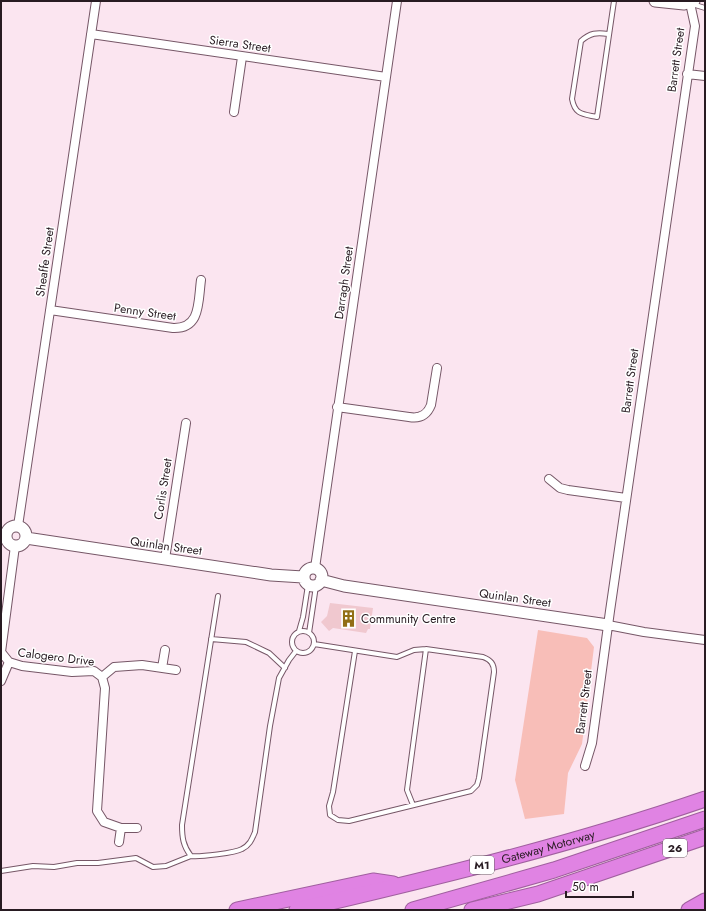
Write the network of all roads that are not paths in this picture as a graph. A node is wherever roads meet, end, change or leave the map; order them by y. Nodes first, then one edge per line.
1 (96, 1) edge
2 (397, 1) edge
3 (614, 1) edge
4 (655, 1) edge
5 (692, 2) edge
6 (705, 8) edge
7 (91, 34) junction
8 (608, 34) junction
9 (242, 57) junction
10 (687, 74) junction
11 (705, 76) edge
12 (386, 77) junction
13 (234, 112) dead end
14 (202, 280) dead end
15 (50, 310) junction
16 (437, 368) dead end
17 (337, 407) junction
18 (186, 423) dead end
19 (549, 480) dead end
20 (626, 498) junction
21 (18, 526) junction
22 (4, 534) edge
23 (26, 538) junction
24 (15, 546) junction
25 (164, 559) junction
26 (315, 568) joint
27 (312, 582) junction
28 (218, 596) dead end
29 (608, 625) junction
30 (299, 631) junction
31 (309, 633) junction
32 (211, 638) junction
33 (705, 640) edge
34 (314, 644) junction
35 (426, 649) junction
36 (165, 650) dead end
37 (296, 651) junction
38 (355, 651) junction
39 (9, 662) junction
40 (162, 668) junction
41 (285, 668) junction
42 (176, 670) dead end
43 (102, 677) junction
44 (1, 681) edge
45 (585, 766) dead end
46 (705, 799) edge
47 (413, 805) junction
48 (705, 819) edge
49 (121, 828) junction
50 (137, 828) dead end
51 (705, 837) edge
52 (119, 842) dead end
53 (191, 856) junction
54 (1, 871) edge
55 (402, 886) junction
56 (705, 901) edge
57 (506, 902) junction
58 (237, 910) edge
59 (296, 910) edge
60 (413, 910) edge
61 (472, 910) edge
62 (486, 910) edge
63 (689, 910) edge

1 - 7 street, Sheaffe Street
2 - 12 street, Darragh Street
3 - 8 lane
4 - 5 street
5 - 6 lane
5 - 10 street, Barrett Street
7 - 9 street, Sierra Street
7 - 15 street, Sheaffe Street
8 - 8 lane
9 - 12 street, Sierra Street
9 - 13 street
10 - 11 street
10 - 20 street, Barrett Street
12 - 17 street, Darragh Street
14 - 15 street, Penny Street
15 - 21 street, Sheaffe Street
16 - 17 street
17 - 26 street, Darragh Street
18 - 25 street, Corlis Street
19 - 20 street
20 - 29 street, Barrett Street
21 - 22 street
21 - 23 street
22 - 24 street
23 - 24 street
23 - 25 street, Quinlan Street
24 - 39 street, Calogero Drive
25 - 27 street, Quinlan Street
26 - 27 street
27 - 29 street, Quinlan Street
27 - 30 lane
27 - 31 lane
28 - 32 lane
29 - 33 street, Quinlan Street
29 - 45 street, Barrett Street
30 - 31 lane
30 - 37 lane
31 - 34 lane
32 - 41 lane
32 - 53 lane
34 - 37 lane
34 - 38 lane
35 - 38 lane
35 - 47 lane
35 - 47 lane
36 - 40 street
37 - 41 lane
38 - 47 lane
39 - 43 street, Calogero Drive
39 - 44 street
40 - 42 street
40 - 43 street
41 - 53 lane
43 - 49 street, Calogero Drive
46 - 55 highway, Gateway Motorway / M1
48 - 60 highway, Gateway Motorway / M1
49 - 50 street, Calogero Drive
49 - 52 street
51 - 57 highway, 26
53 - 54 lane
55 - 58 highway
55 - 59 highway, Gateway Motorway / M1
56 - 63 highway
57 - 61 highway, 26
57 - 62 highway

